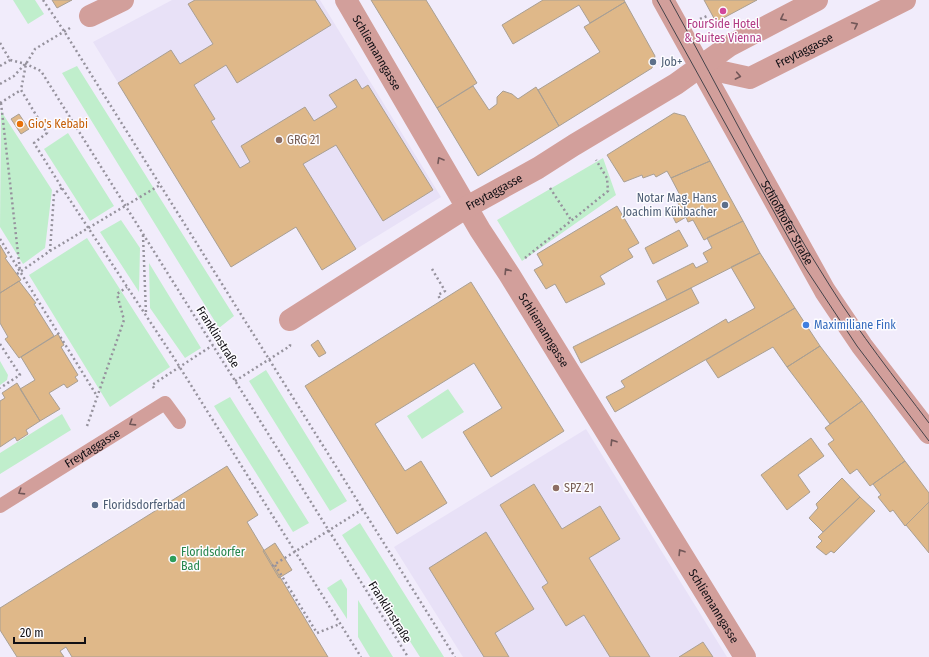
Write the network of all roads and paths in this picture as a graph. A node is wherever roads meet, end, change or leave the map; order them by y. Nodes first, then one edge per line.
1 (43, 0) edge
2 (123, 0) edge
3 (346, 0) edge
4 (663, 0) edge
5 (817, 0) edge
6 (905, 0) edge
7 (90, 16) dead end
8 (64, 31) junction
9 (0, 43) edge
10 (10, 60) junction
11 (26, 64) junction
12 (0, 66) edge
13 (700, 67) junction
14 (0, 84) edge
15 (21, 90) junction
16 (0, 103) edge
17 (594, 157) dead end
18 (160, 185) junction
19 (549, 186) dead end
20 (62, 188) junction
21 (125, 205) junction
22 (467, 207) junction
23 (571, 220) junction
24 (89, 228) junction
25 (143, 235) junction
26 (0, 239) edge
27 (50, 251) junction
28 (522, 261) dead end
29 (432, 269) dead end
30 (20, 272) junction
31 (17, 274) dead end
32 (127, 287) junction
33 (441, 301) dead end
34 (146, 316) junction
35 (290, 320) joint
36 (0, 344) edge
37 (213, 345) junction
38 (270, 359) junction
39 (179, 367) junction
40 (235, 381) junction
41 (0, 388) edge
42 (97, 396) junction
43 (165, 403) junction
44 (179, 422) dead end
45 (87, 426) dead end
46 (929, 433) edge
47 (0, 506) edge
48 (363, 509) junction
49 (328, 531) junction
50 (295, 551) junction
51 (340, 624) junction
52 (361, 657) edge
53 (408, 657) edge
54 (454, 657) edge
55 (745, 657) edge

1 - 8 path
2 - 7 street
22 -> 3 street, Schliemanngasse
4 - 13 street, Schloßhofer Straße
5 -> 13 street, Freytaggasse
13 -> 6 street, Freytaggasse
8 - 11 path
8 - 18 path
9 - 10 path
10 - 11 path, Franklinstraße
10 - 12 path
11 - 14 path
11 - 15 path
11 - 21 path, Franklinstraße
13 - 22 street, Freytaggasse
13 - 46 street, Schloßhofer Straße
15 - 16 path
15 - 20 path
16 - 30 path
17 - 23 path
18 - 21 path
18 - 38 path
19 - 23 path
20 - 24 path
20 - 27 path
21 - 24 path
21 - 25 path, Franklinstraße
22 - 35 street, Freytaggasse
55 -> 22 street, Schliemanngasse
23 - 28 path
24 - 27 path
24 - 32 path
25 - 34 path
25 - 37 path, Franklinstraße
26 - 30 path
27 - 30 path
29 - 33 path
30 - 31 path
30 - 42 path
32 - 34 path
32 - 42 path
34 - 39 path
35 - 38 path
36 - 41 path
37 - 39 path
37 - 40 path, Franklinstraße
38 - 40 path
38 - 48 path
39 - 43 path
39 - 50 path
40 - 49 path, Franklinstraße
42 - 45 path
43 - 44 lane
43 -> 47 lane, Freytaggasse
48 - 49 path
48 - 54 path
49 - 50 path
49 - 53 path, Franklinstraße
50 - 51 path
50 - 51 path
51 - 52 path

